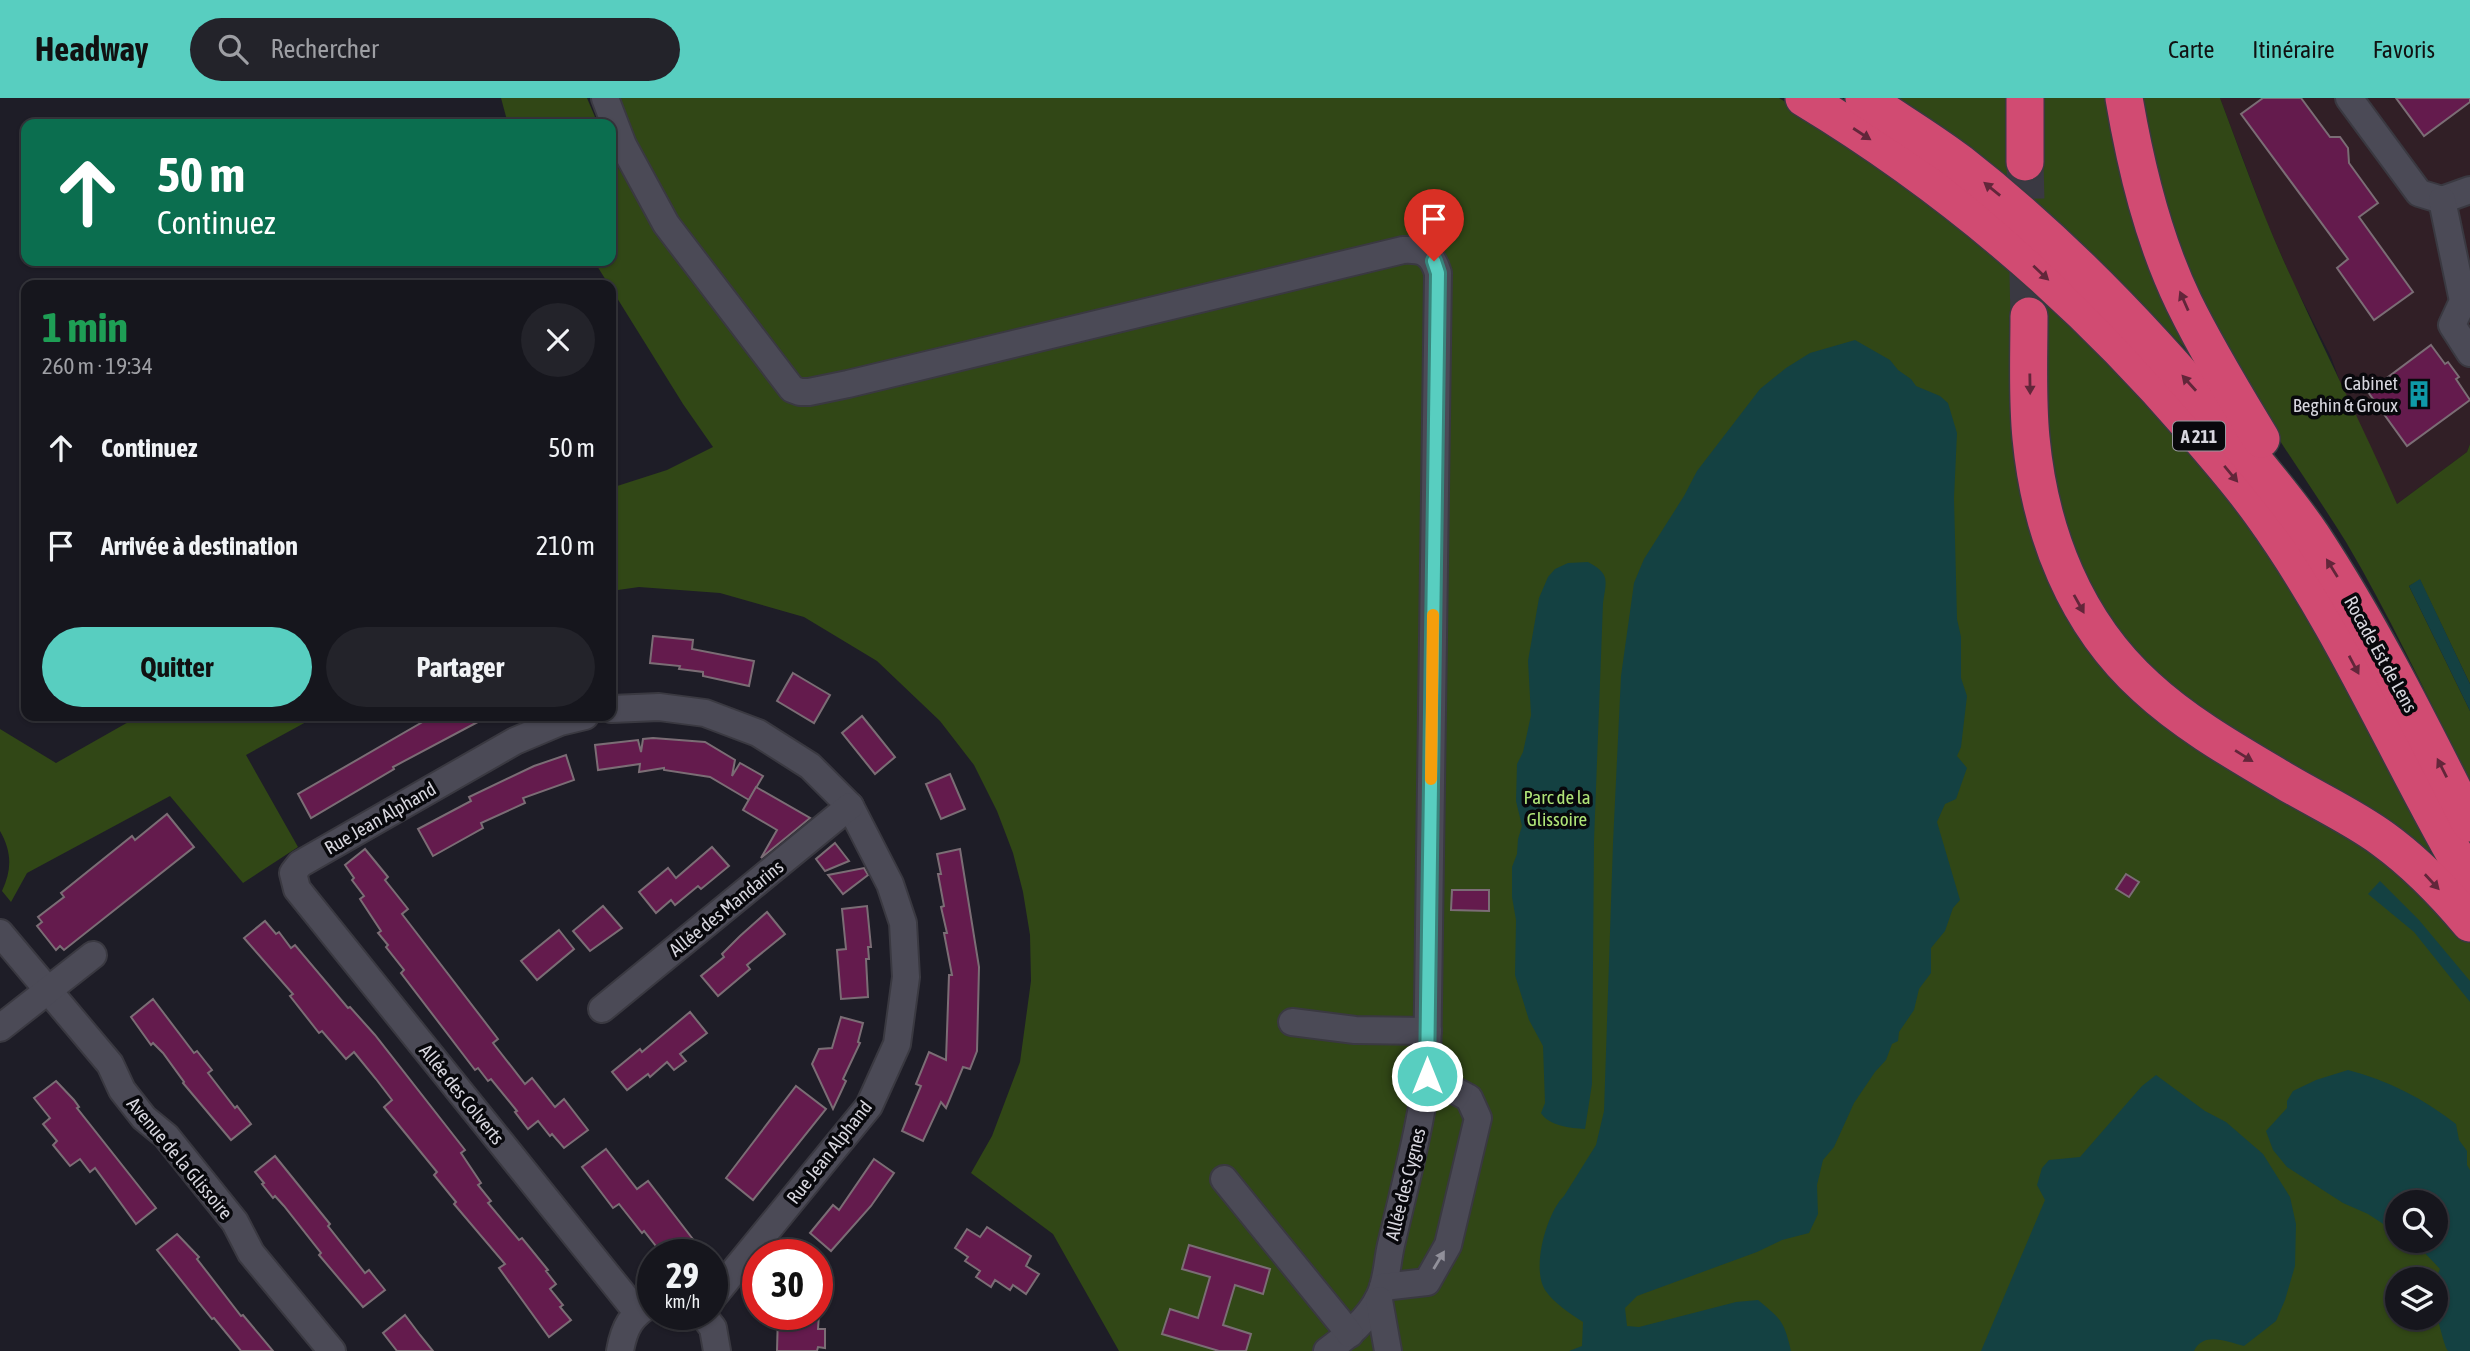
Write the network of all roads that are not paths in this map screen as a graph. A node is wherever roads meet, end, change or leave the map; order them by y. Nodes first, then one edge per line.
1 (605, 98) edge
2 (1804, 98) edge
3 (1864, 98) edge
4 (2025, 98) edge
5 (2124, 98) edge
6 (2349, 98) edge
7 (613, 119) edge
8 (616, 127) edge
9 (2025, 162) tunnel mouth
10 (2470, 190) edge
11 (2442, 200) junction
12 (2029, 316) tunnel mouth
13 (2470, 353) edge
14 (2280, 492) junction
15 (616, 709) edge
16 (564, 721) edge
17 (850, 806) junction
18 (2470, 823) edge
19 (293, 873) joint
20 (2470, 881) edge
21 (2470, 923) edge
22 (0, 933) edge
23 (93, 955) dead end
24 (48, 992) junction
25 (602, 1009) dead end
26 (1292, 1022) dead end
27 (0, 1028) edge
28 (1427, 1031) junction
29 (1427, 1076) junction
30 (1224, 1179) dead end
31 (728, 1278) edge
32 (1381, 1293) junction
33 (637, 1298) edge
34 (637, 1316) edge
35 (713, 1330) edge
36 (1350, 1334) junction
37 (332, 1351) edge
38 (620, 1351) edge
39 (717, 1351) edge
40 (1327, 1351) edge
41 (1388, 1351) edge

1 - 7 street, Allée des Cygnes
2 -> 20 highway, A 211
14 -> 3 highway, A 211
4 - 9 highway
14 -> 5 highway
6 - 11 street
8 - 28 street, Allée des Cygnes
10 - 11 street
11 - 13 street
12 -> 21 highway
18 -> 14 highway, Rocade Est de Lens / A 211
15 - 17 street, Rue Jean Alphand
16 - 19 street, Rue Jean Alphand
17 - 25 street, Allée des Mandarins
17 - 31 street, Rue Jean Alphand
19 - 33 street, Allée des Colverts
22 - 24 street, Avenue de la Glissoire
23 - 24 street
24 - 27 street
24 - 37 street, Avenue de la Glissoire
26 - 28 street
28 - 29 street, Allée des Cygnes
29 - 32 street, Allée des Cygnes
32 -> 29 street
30 - 36 street
32 - 36 street
32 - 41 street
34 - 38 street
35 - 39 street
36 - 40 street

